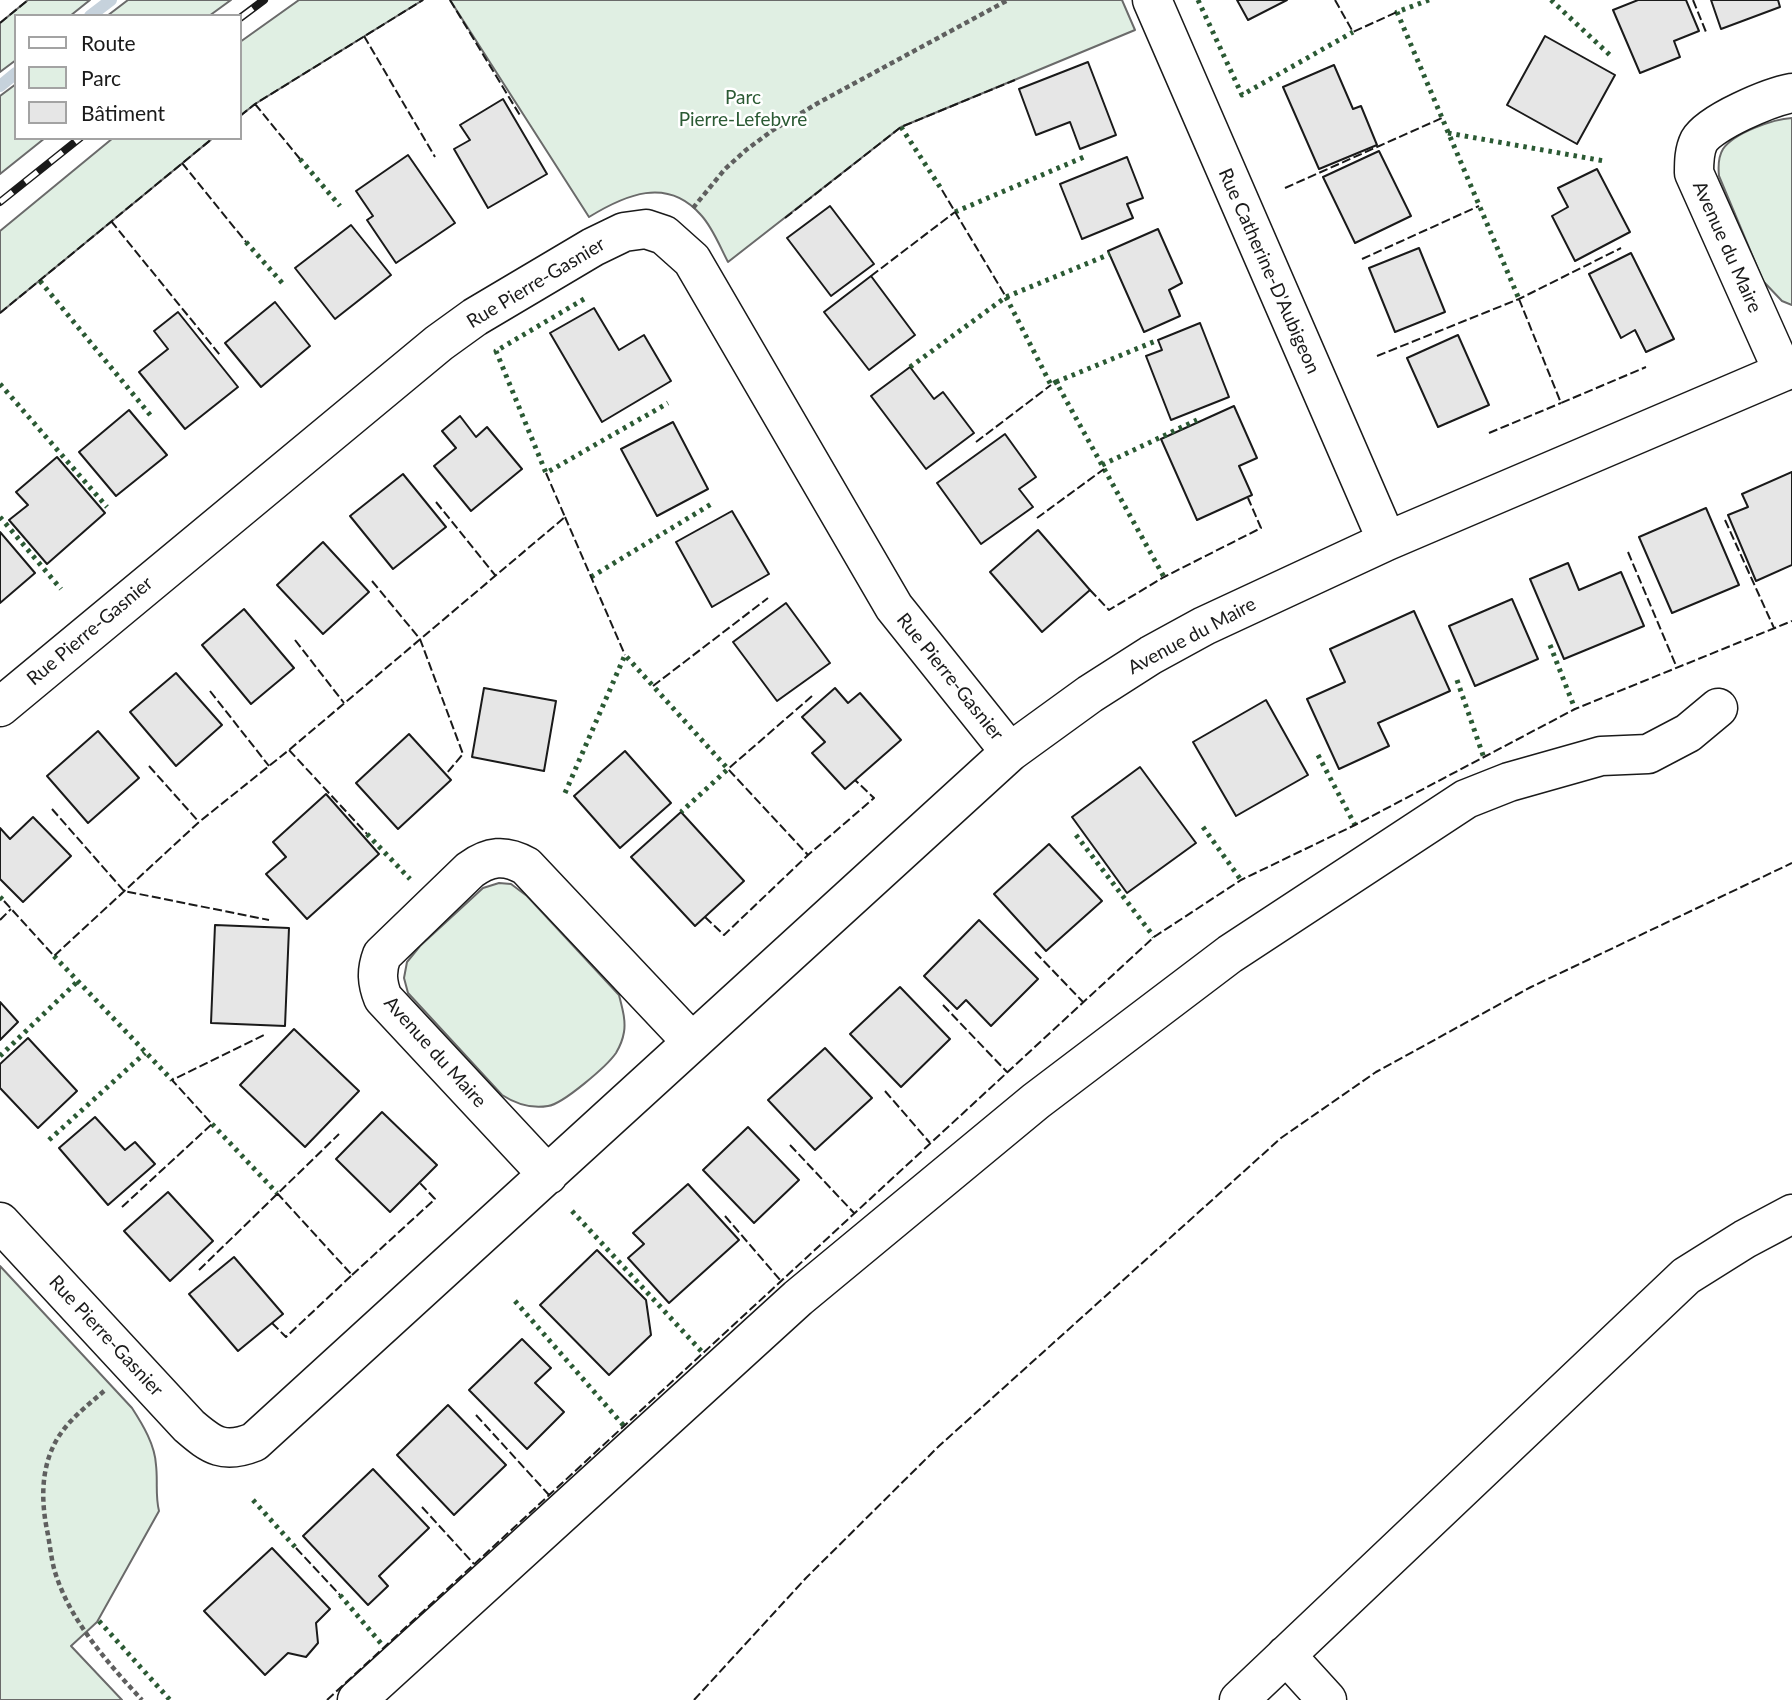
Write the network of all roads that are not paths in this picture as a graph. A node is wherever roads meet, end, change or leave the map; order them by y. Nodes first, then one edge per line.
1 (1152, 0) edge
2 (1792, 93) edge
3 (1787, 370) edge
4 (1387, 541) junction
5 (0, 707) edge
6 (1718, 708) dead end
7 (1010, 752) junction
8 (692, 1042) junction
9 (548, 1175) junction
10 (1792, 1214) edge
11 (0, 1222) edge
12 (215, 1446) joint
13 (1286, 1655) junction
14 (357, 1700) edge
15 (1239, 1700) edge
16 (1327, 1700) edge

1 - 4 street, Rue Catherine-D'Aubigeon
2 - 3 street, Avenue du Maire
3 - 4 street, Avenue du Maire
4 - 7 street, Avenue du Maire
5 - 7 street, Rue Pierre-Gasnier
6 - 14 street
7 - 8 street, Avenue du Maire
8 - 9 street, Avenue du Maire
8 - 9 street, Avenue du Maire
9 - 12 street, Avenue du Maire
10 - 13 street
11 - 12 street, Rue Pierre-Gasnier
13 - 15 street
13 - 16 street

